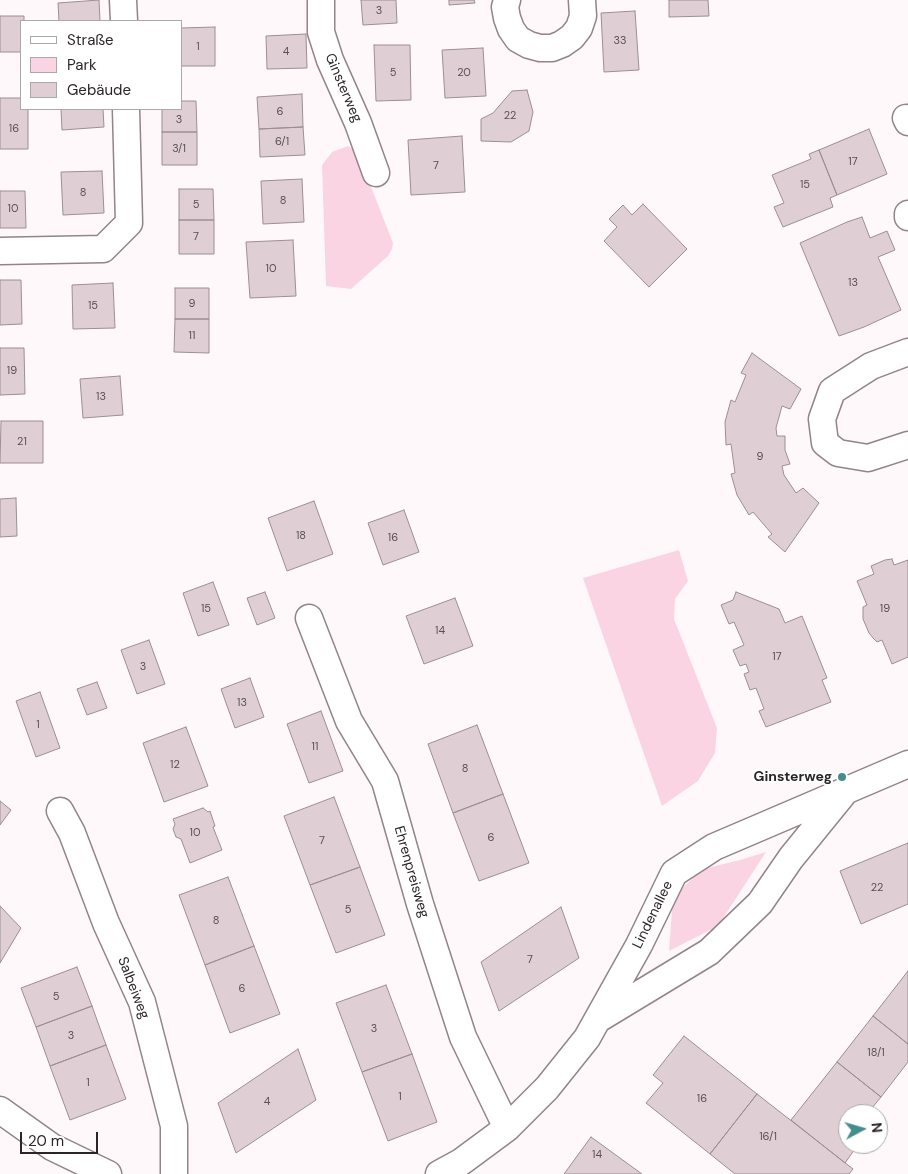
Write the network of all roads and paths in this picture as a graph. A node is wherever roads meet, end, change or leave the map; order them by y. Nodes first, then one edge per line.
1 (123, 0) edge
2 (321, 0) edge
3 (507, 0) edge
4 (582, 0) edge
5 (124, 20) edge
6 (126, 110) edge
7 (376, 173) dead end
8 (0, 251) edge
9 (908, 352) edge
10 (908, 445) edge
11 (309, 618) dead end
12 (908, 764) edge
13 (845, 791) junction
14 (60, 811) dead end
15 (599, 1019) junction
16 (0, 1110) edge
17 (507, 1128) junction
18 (108, 1174) edge
19 (174, 1174) edge
20 (439, 1174) edge

1 - 5 street
2 - 7 street, Ginsterweg
3 - 4 street
6 - 8 street
9 - 10 street
11 - 17 street, Ehrenpreisweg
12 - 13 street, Lindenallee
13 - 15 street, Lindenallee
13 - 15 street, Lindenallee
14 - 19 street, Salbeiweg
15 - 17 street, Lindenallee
16 - 18 street
17 - 20 street, Lindenallee

